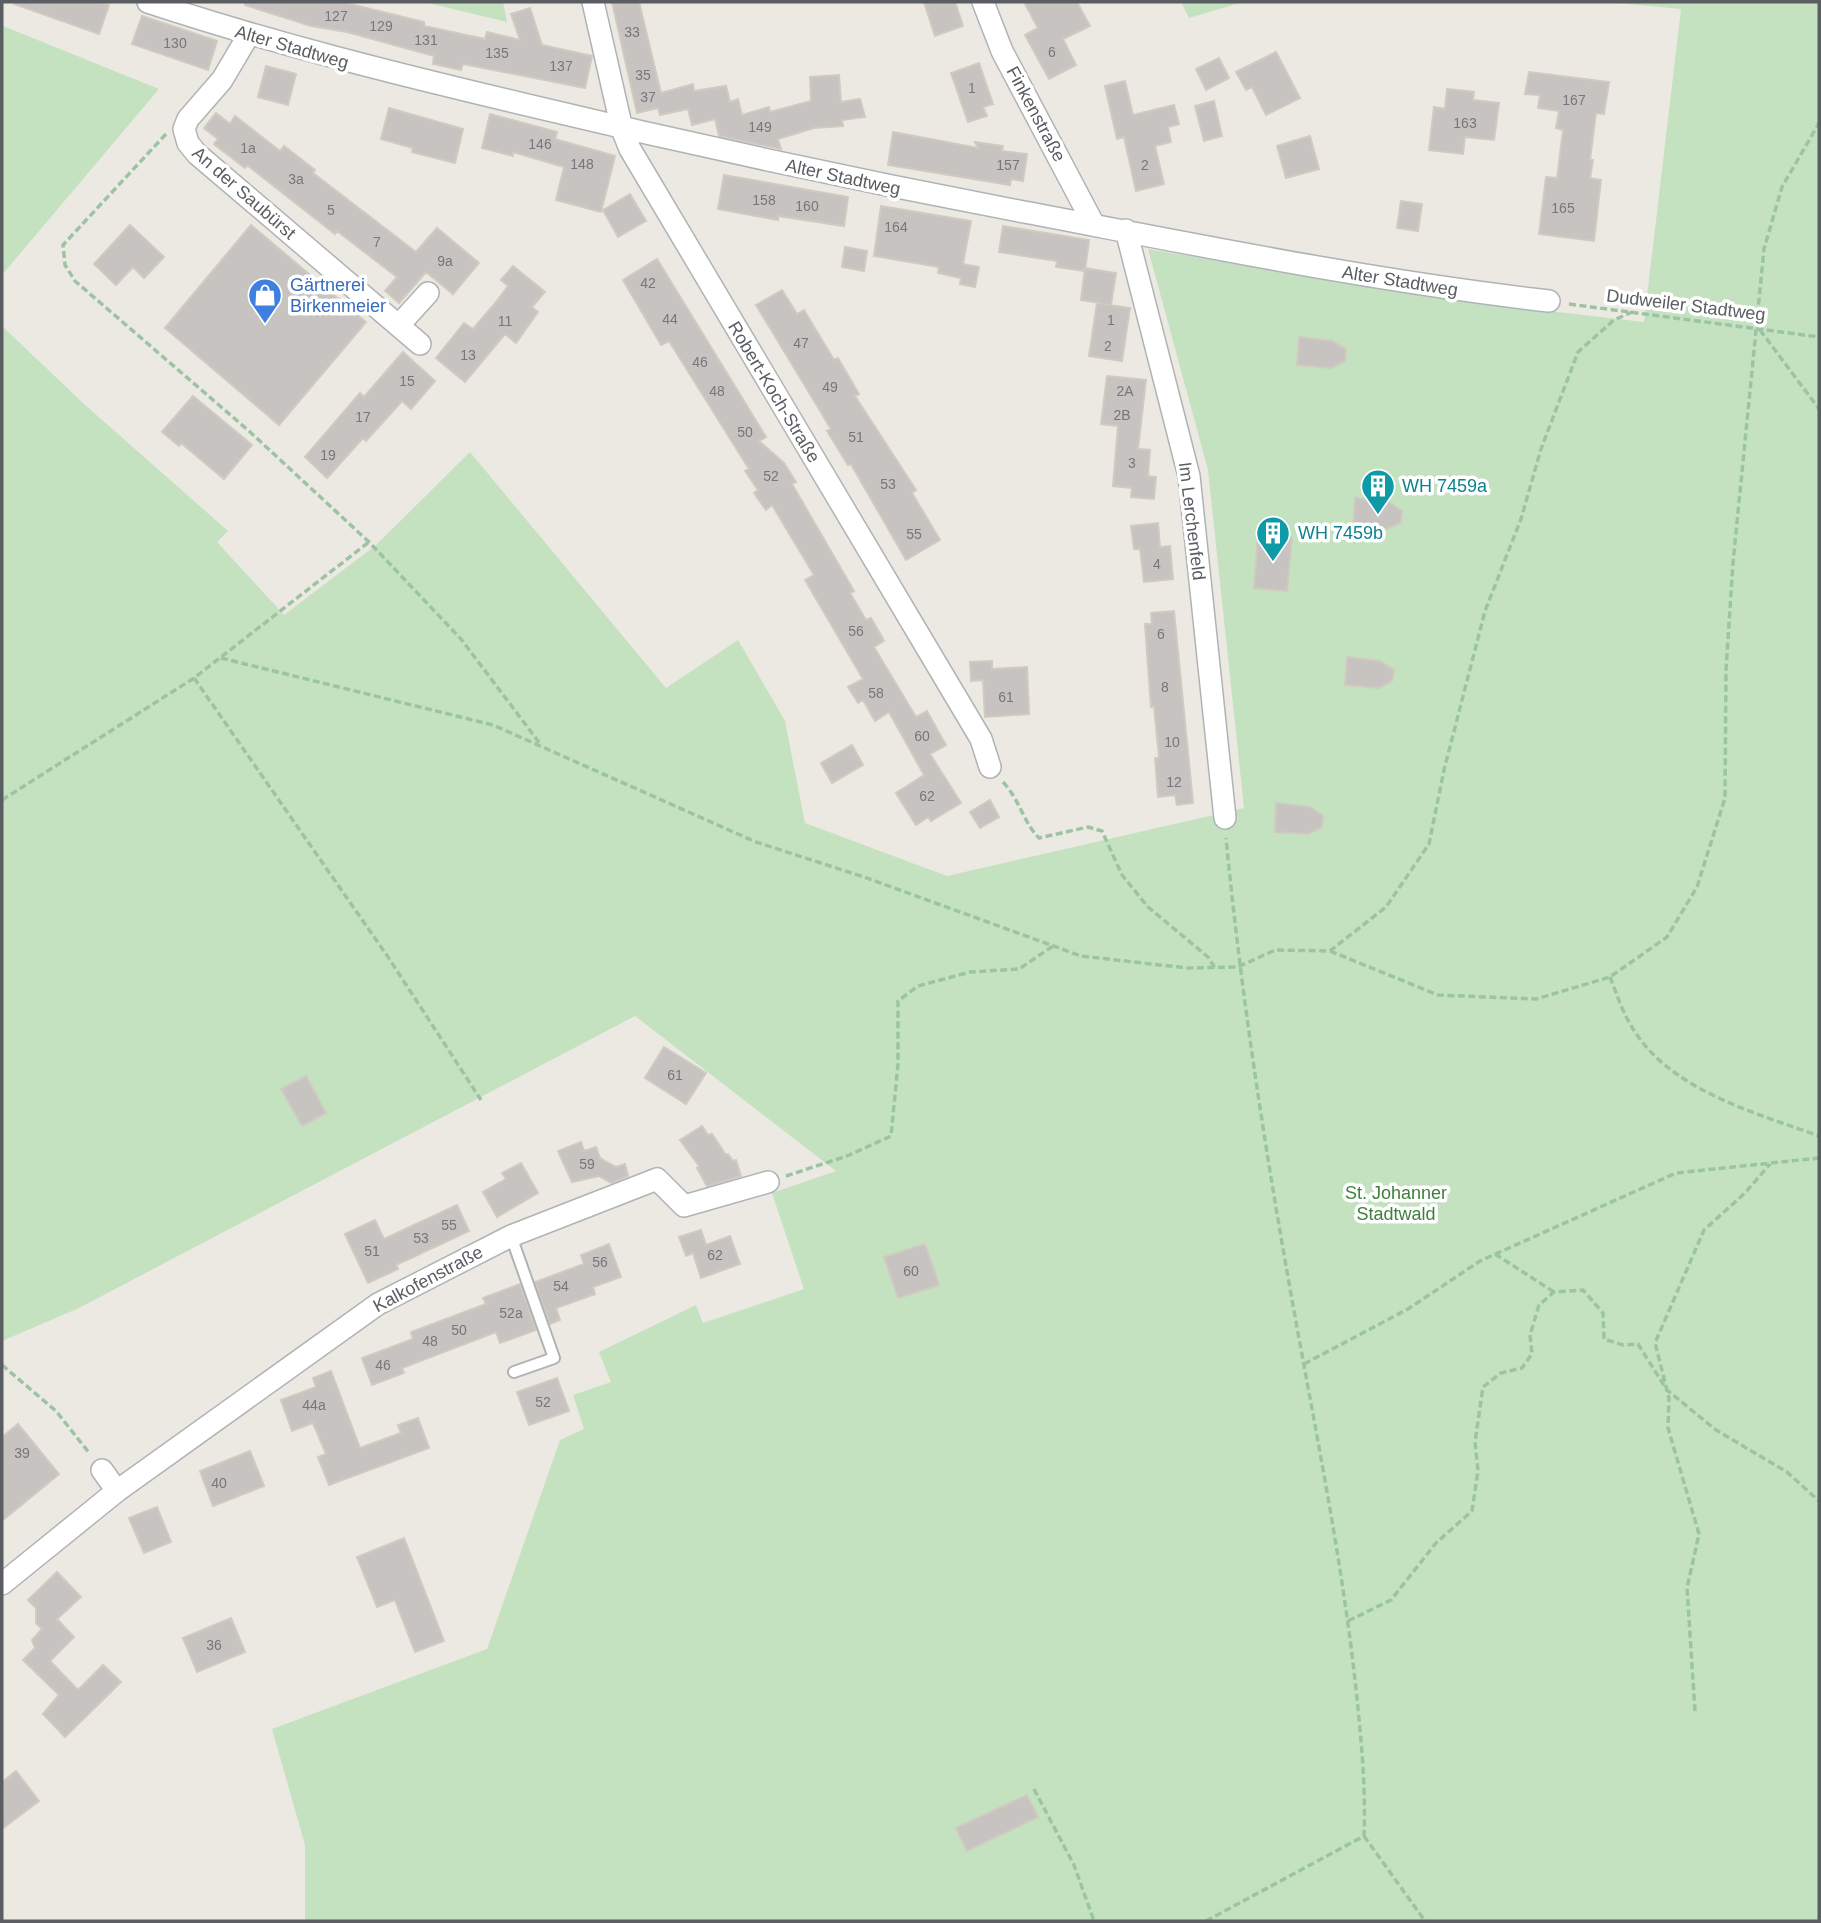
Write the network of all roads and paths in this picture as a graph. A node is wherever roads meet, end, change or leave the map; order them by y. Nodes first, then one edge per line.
1 (148, 2) edge
2 (593, 2) edge
3 (984, 2) edge
4 (248, 36) junction
5 (188, 119) junction
6 (1819, 123) edge
7 (622, 129) junction
8 (1094, 225) junction
9 (1126, 230) junction
10 (428, 293) dead end
11 (1549, 302) joint
12 (1632, 312) junction
13 (399, 325) junction
14 (1758, 328) junction
15 (1819, 337) edge
16 (420, 344) dead end
17 (1819, 409) edge
18 (369, 542) junction
19 (221, 658) junction
20 (194, 678) junction
21 (542, 746) junction
22 (990, 767) joint
23 (2, 800) edge
24 (1225, 818) joint
25 (1053, 946) junction
26 (1330, 951) junction
27 (1238, 967) junction
28 (1215, 968) junction
29 (1610, 977) junction
30 (481, 1100) dead end
31 (1819, 1136) edge
32 (1819, 1158) edge
33 (1770, 1164) junction
34 (768, 1182) joint
35 (511, 1236) junction
36 (1495, 1254) junction
37 (1553, 1292) junction
38 (1304, 1364) junction
39 (2, 1365) edge
40 (514, 1372) dead end
41 (1667, 1390) junction
42 (102, 1469) joint
43 (117, 1491) junction
44 (1819, 1502) edge
45 (2, 1584) edge
46 (1348, 1621) junction
47 (1695, 1711) dead end
48 (1034, 1789) dead end
49 (1364, 1836) junction
50 (1094, 1921) edge
51 (1206, 1921) edge
52 (1425, 1921) edge

1 - 4 street, Alter Stadtweg
2 - 7 street, Robert-Koch-Straße
3 - 8 street, Finkenstraße
4 - 5 street
4 - 7 street, Alter Stadtweg
5 - 13 street, An der Saubürst
5 - 18 path
6 - 14 path
7 - 8 street, Alter Stadtweg
7 - 22 street, Robert-Koch-Straße
8 - 9 street, Alter Stadtweg
9 - 11 street, Alter Stadtweg
9 - 24 street, Im Lerchenfeld
10 - 13 street
11 - 12 path, Dudweiler Stadtweg
12 - 14 path, Dudweiler Stadtweg
12 - 26 path
13 - 16 street, An der Saubürst
14 - 15 path, Dudweiler Stadtweg
14 - 17 path
14 - 29 path
18 - 19 path
18 - 21 path
19 - 20 path
19 - 21 path
20 - 23 path
20 - 30 path
21 - 25 path
22 - 28 path
24 - 27 path
25 - 28 path
25 - 34 path
26 - 27 path
26 - 29 path
27 - 28 path
27 - 38 path
29 - 31 path
32 - 33 path
33 - 36 path
33 - 41 path
34 - 35 street, Kalkofenstraße
35 - 40 lane
35 - 43 street, Kalkofenstraße
36 - 37 path
36 - 38 path
37 - 41 path
37 - 46 path
38 - 46 path
39 - 42 path
41 - 44 path
41 - 47 path
42 - 43 street
43 - 45 street, Kalkofenstraße
46 - 49 path
48 - 50 path
49 - 51 path
49 - 52 path

